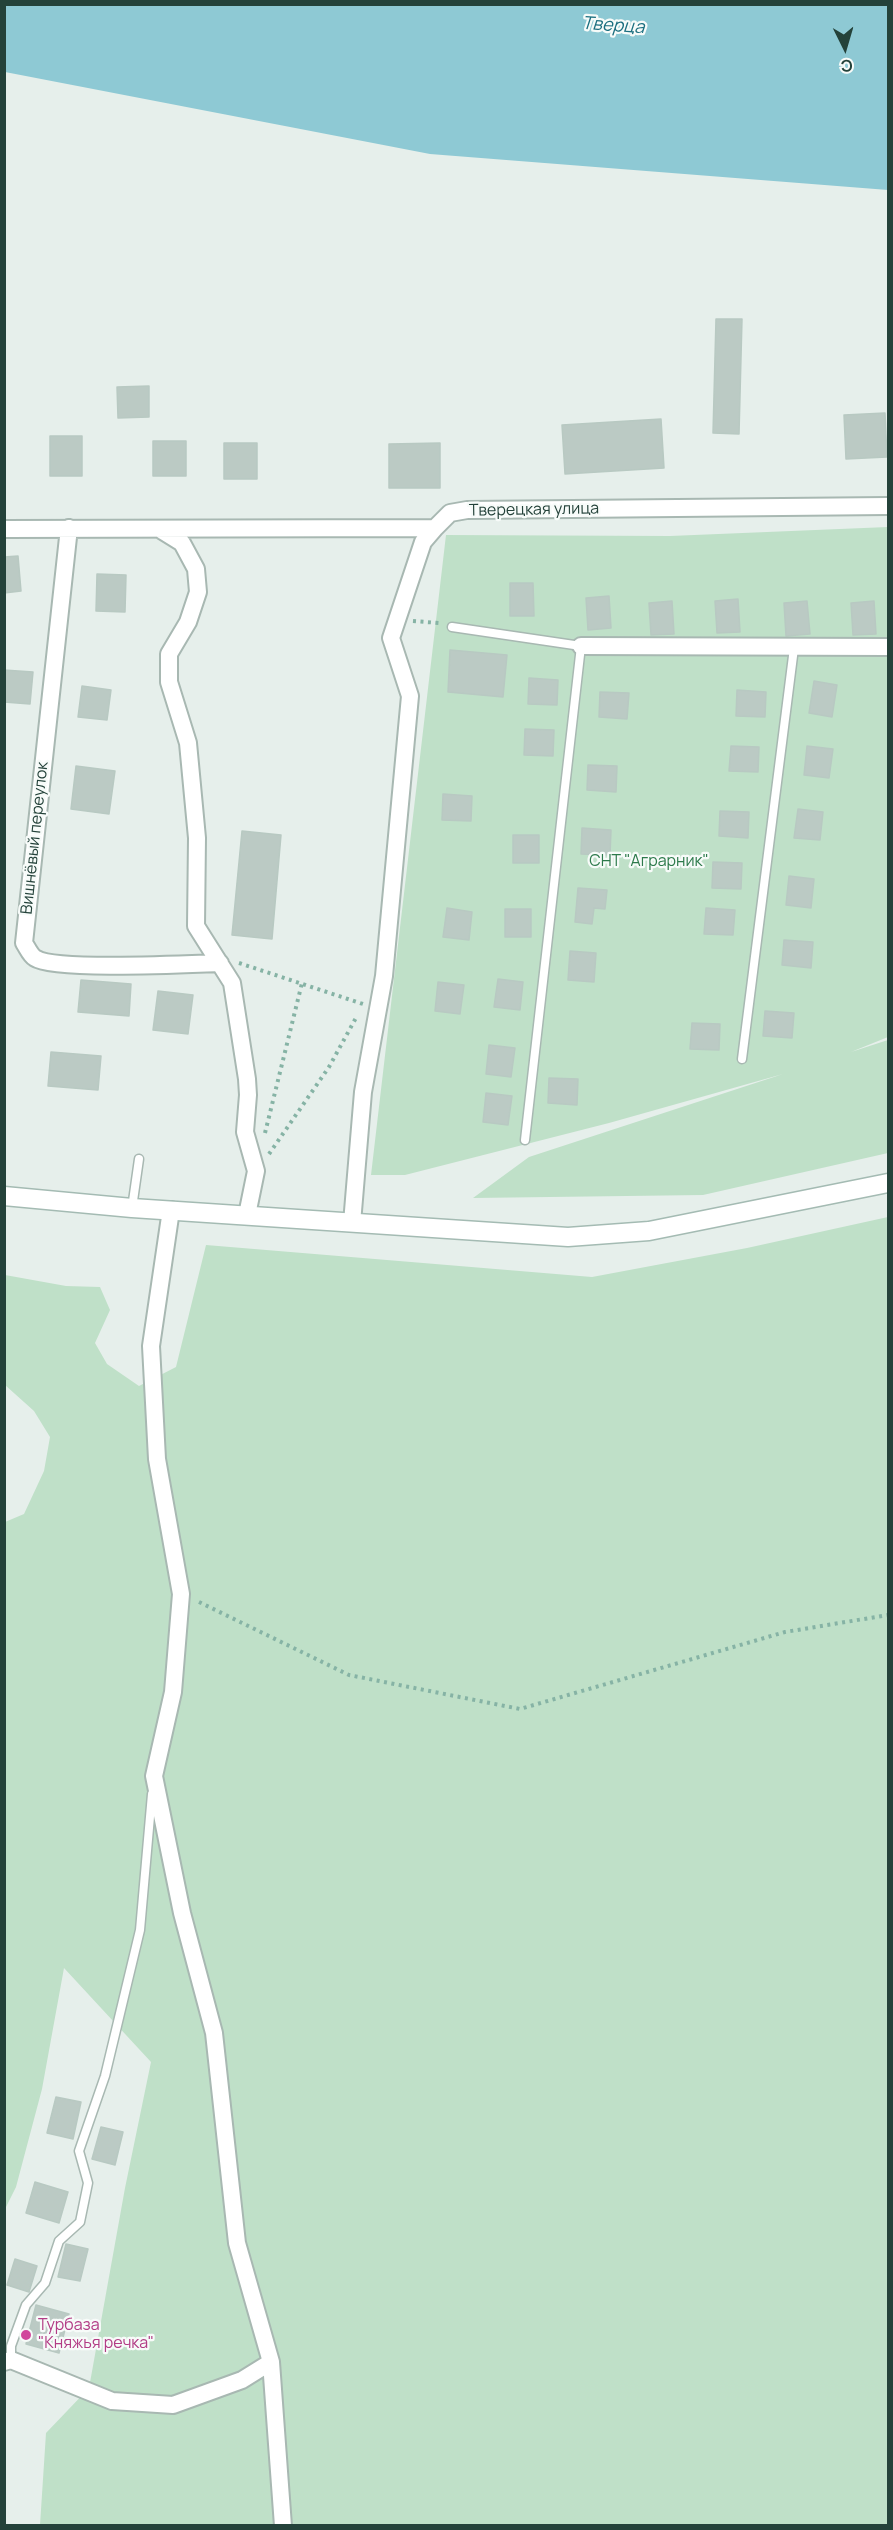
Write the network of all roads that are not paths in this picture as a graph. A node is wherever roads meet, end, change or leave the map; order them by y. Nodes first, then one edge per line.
1 (888, 506) edge
2 (69, 528) junction
3 (435, 528) junction
4 (4, 529) edge
5 (161, 530) junction
6 (452, 627) road end
7 (581, 646) junction
8 (888, 647) edge
9 (794, 648) junction
10 (220, 963) junction
11 (742, 1059) dead end
12 (525, 1140) dead end
13 (139, 1159) dead end
14 (888, 1183) edge
15 (4, 1196) edge
16 (132, 1208) junction
17 (171, 1210) junction
18 (247, 1215) junction
19 (352, 1222) junction
20 (154, 1776) junction
21 (8, 2361) edge
22 (271, 2362) junction
23 (284, 2526) edge

1 - 3 street, Тверецкая улица
2 - 4 street
2 - 5 street
2 - 10 street, Вишнёвый переулок
3 - 5 street
3 - 19 street
5 - 10 street
6 - 7 lane
7 - 9 street
7 - 12 lane
8 - 9 street
9 - 11 lane
10 - 18 street
13 - 16 lane
14 - 19 main road
15 - 16 main road
16 - 17 main road
17 - 18 main road
17 - 20 street
18 - 19 main road
20 - 21 lane
20 - 22 street
21 - 22 street
22 - 23 street

